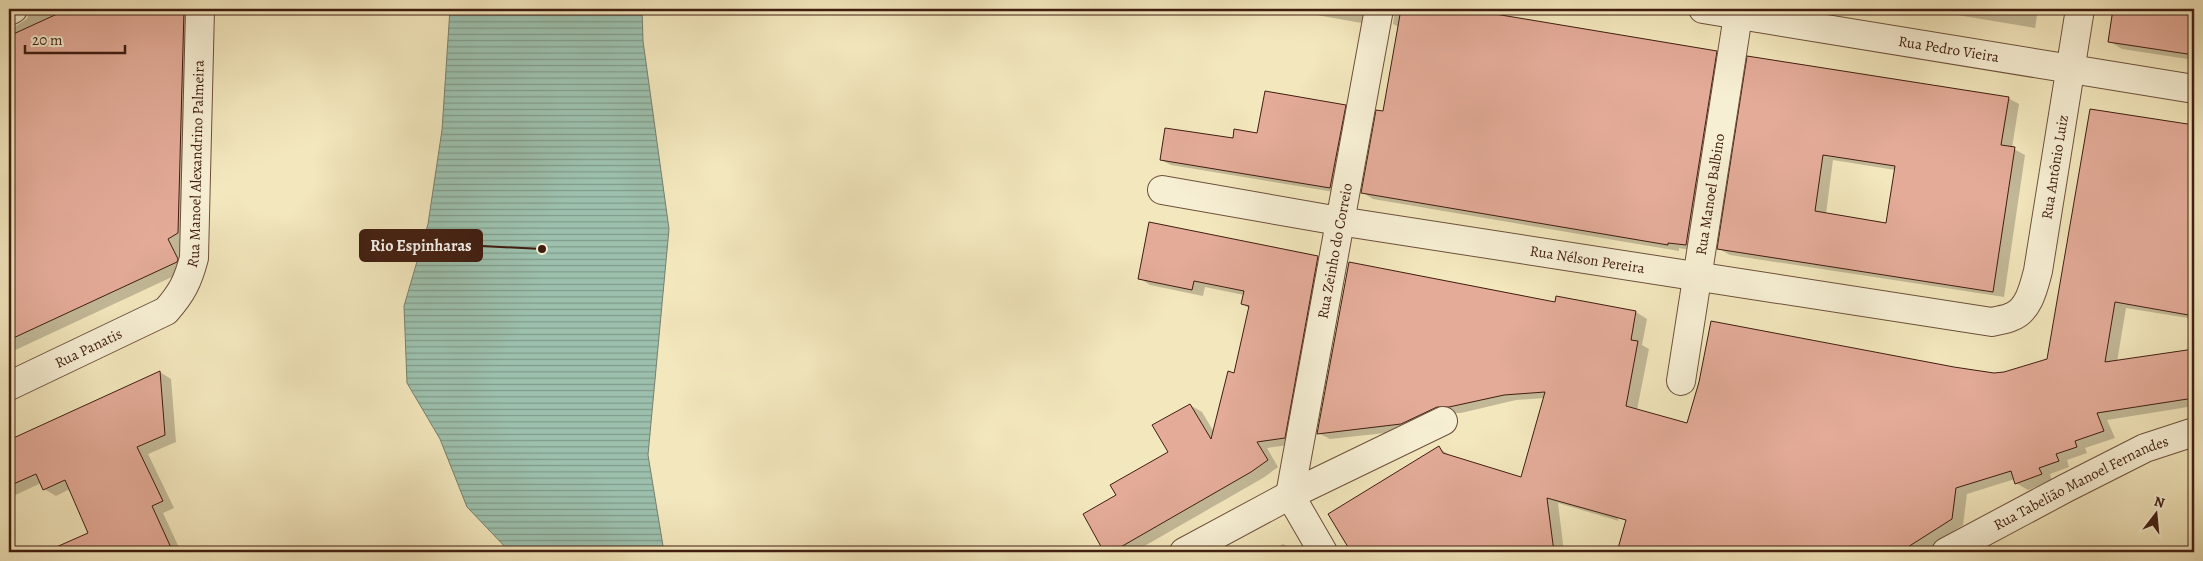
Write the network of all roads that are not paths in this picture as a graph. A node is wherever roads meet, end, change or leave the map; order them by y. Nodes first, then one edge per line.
1 (14, 9) edge
2 (200, 9) edge
3 (1379, 9) edge
4 (1703, 9) edge
5 (2080, 9) edge
6 (9, 11) edge
7 (1739, 11) edge
8 (2070, 69) junction
9 (2194, 89) edge
10 (1162, 190) dead end
11 (1339, 221) junction
12 (1697, 277) junction
13 (166, 311) joint
14 (2013, 317) joint
15 (1681, 380) dead end
16 (9, 386) edge
17 (1443, 421) dead end
18 (2194, 432) edge
19 (1290, 494) junction
20 (1184, 552) edge
21 (1324, 552) edge
22 (1946, 552) edge

1 - 6 street
2 - 13 street, Rua Manoel Alexandrino Palmeira
3 - 11 street, Rua Zeinho do Correio
4 - 7 street, Rua Pedro Vieira
5 - 8 street, Rua Antônio Luiz
7 - 8 street, Rua Pedro Vieira
7 - 12 street, Rua Manoel Balbino
8 - 9 street, Rua Pedro Vieira
8 - 14 street, Rua Antônio Luiz
10 - 11 street, Rua Nélson Pereira
11 - 12 street, Rua Nélson Pereira
11 - 19 street, Rua Zeinho do Correio
12 - 14 street, Rua Nélson Pereira
12 - 15 street, Rua Manoel Balbino
13 - 16 street, Rua Panatis
17 - 19 street
18 - 22 street, Rua Tabelião Manoel Fernandes
19 - 20 street
19 - 21 street

